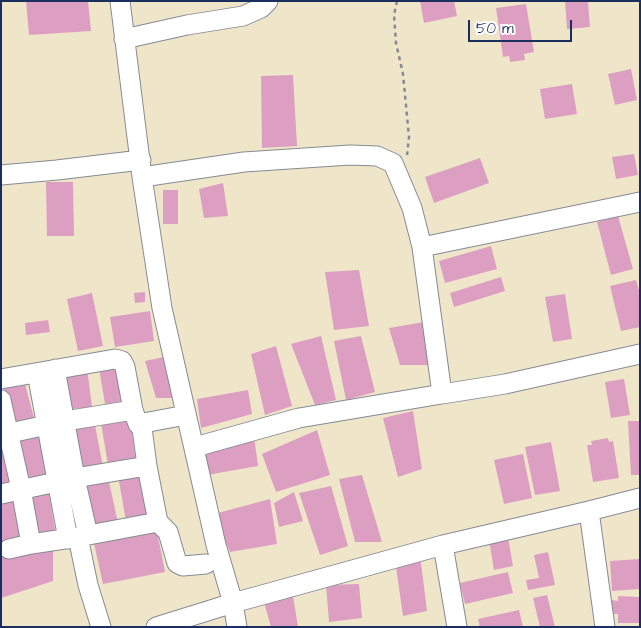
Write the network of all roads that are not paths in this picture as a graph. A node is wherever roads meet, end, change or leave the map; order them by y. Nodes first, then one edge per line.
1 (120, 1) edge
2 (268, 1) edge
3 (124, 39) junction
4 (142, 168) junction
5 (1, 175) edge
6 (640, 202) edge
7 (422, 247) junction
8 (640, 354) edge
9 (46, 371) junction
10 (1, 379) edge
11 (442, 394) junction
12 (1, 400) edge
13 (186, 414) junction
14 (136, 417) junction
15 (56, 423) junction
16 (4, 434) edge
17 (195, 447) junction
18 (147, 466) junction
19 (66, 480) junction
20 (21, 489) junction
21 (1, 494) edge
22 (640, 498) edge
23 (589, 511) junction
24 (158, 522) junction
25 (78, 537) junction
26 (32, 544) junction
27 (443, 545) junction
28 (9, 549) dead end
29 (206, 564) dead end
30 (233, 603) junction
31 (101, 627) edge
32 (156, 627) edge
33 (238, 627) edge
34 (456, 627) edge
35 (605, 627) edge

1 - 3 street
2 - 3 street
3 - 4 street
4 - 5 street
4 - 7 street
4 - 13 street
6 - 7 street
7 - 11 street
8 - 11 street
9 - 10 street
9 - 14 street
9 - 15 street
11 - 17 street
12 - 16 street
13 - 14 street
13 - 17 street
14 - 15 street
14 - 18 street
15 - 16 street
15 - 19 street
16 - 20 street
17 - 30 street
18 - 19 street
18 - 24 street
19 - 20 street
19 - 25 street
20 - 21 street
20 - 26 street
22 - 23 street
23 - 27 street
23 - 35 street
24 - 25 street
24 - 29 street
25 - 26 street
25 - 31 street
26 - 28 street
27 - 30 street
27 - 34 street
30 - 32 street
30 - 33 street

